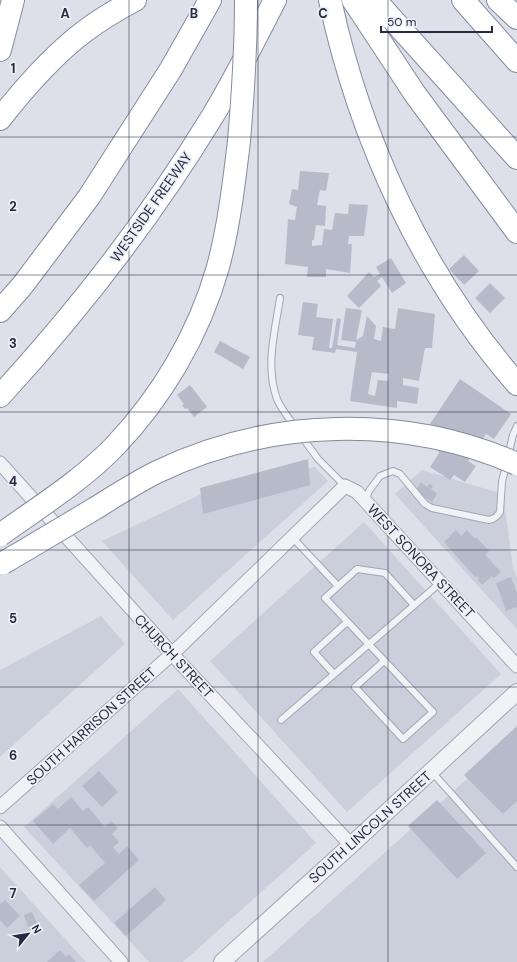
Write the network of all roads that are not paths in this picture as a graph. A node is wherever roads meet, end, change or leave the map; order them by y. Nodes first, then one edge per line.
1 (13, 0) edge
2 (135, 0) edge
3 (210, 0) edge
4 (246, 0) edge
5 (276, 0) edge
6 (330, 0) edge
7 (498, 0) edge
8 (365, 1) edge
9 (467, 5) edge
10 (517, 18) edge
11 (0, 50) edge
12 (517, 61) edge
13 (0, 119) edge
14 (517, 158) edge
15 (517, 232) edge
16 (280, 298) dead end
17 (0, 310) edge
18 (517, 384) edge
19 (5, 391) edge
20 (517, 426) edge
21 (0, 463) edge
22 (517, 464) edge
23 (345, 486) junction
24 (365, 501) junction
25 (0, 535) edge
26 (292, 537) junction
27 (2, 564) edge
28 (440, 583) junction
29 (338, 586) junction
30 (414, 605) junction
31 (347, 622) junction
32 (368, 644) junction
33 (172, 654) junction
34 (384, 661) junction
35 (517, 666) edge
36 (334, 674) junction
37 (517, 692) edge
38 (281, 720) dead end
39 (431, 771) junction
40 (0, 807) edge
41 (0, 828) edge
42 (351, 845) junction
43 (517, 867) edge
44 (121, 962) edge
45 (222, 962) edge

1 - 11 highway
2 - 13 highway
3 - 17 highway
4 - 25 highway, bridge
5 - 19 highway, WESTSIDE FREEWAY, bridge
6 - 18 highway
7 - 10 highway
8 - 14 highway
8 - 15 highway
9 - 12 highway
16 - 23 lane
20 - 24 lane
21 - 33 street, CHURCH STREET
22 - 27 highway, bridge
23 - 24 street, WEST SONORA STREET
23 - 26 street, SOUTH HARRISON STREET
24 - 28 street, WEST SONORA STREET
26 - 29 lane
26 - 33 street, SOUTH HARRISON STREET
28 - 30 lane
28 - 35 street, WEST SONORA STREET
29 - 30 lane
29 - 31 lane
30 - 32 lane
31 - 32 lane
31 - 36 lane
32 - 34 lane
32 - 36 lane
33 - 40 street, SOUTH HARRISON STREET
33 - 42 street, CHURCH STREET
34 - 34 lane
36 - 38 lane
37 - 39 street, SOUTH LINCOLN STREET
39 - 42 street, SOUTH LINCOLN STREET
39 - 43 lane
41 - 44 street
42 - 45 street, SOUTH LINCOLN STREET

